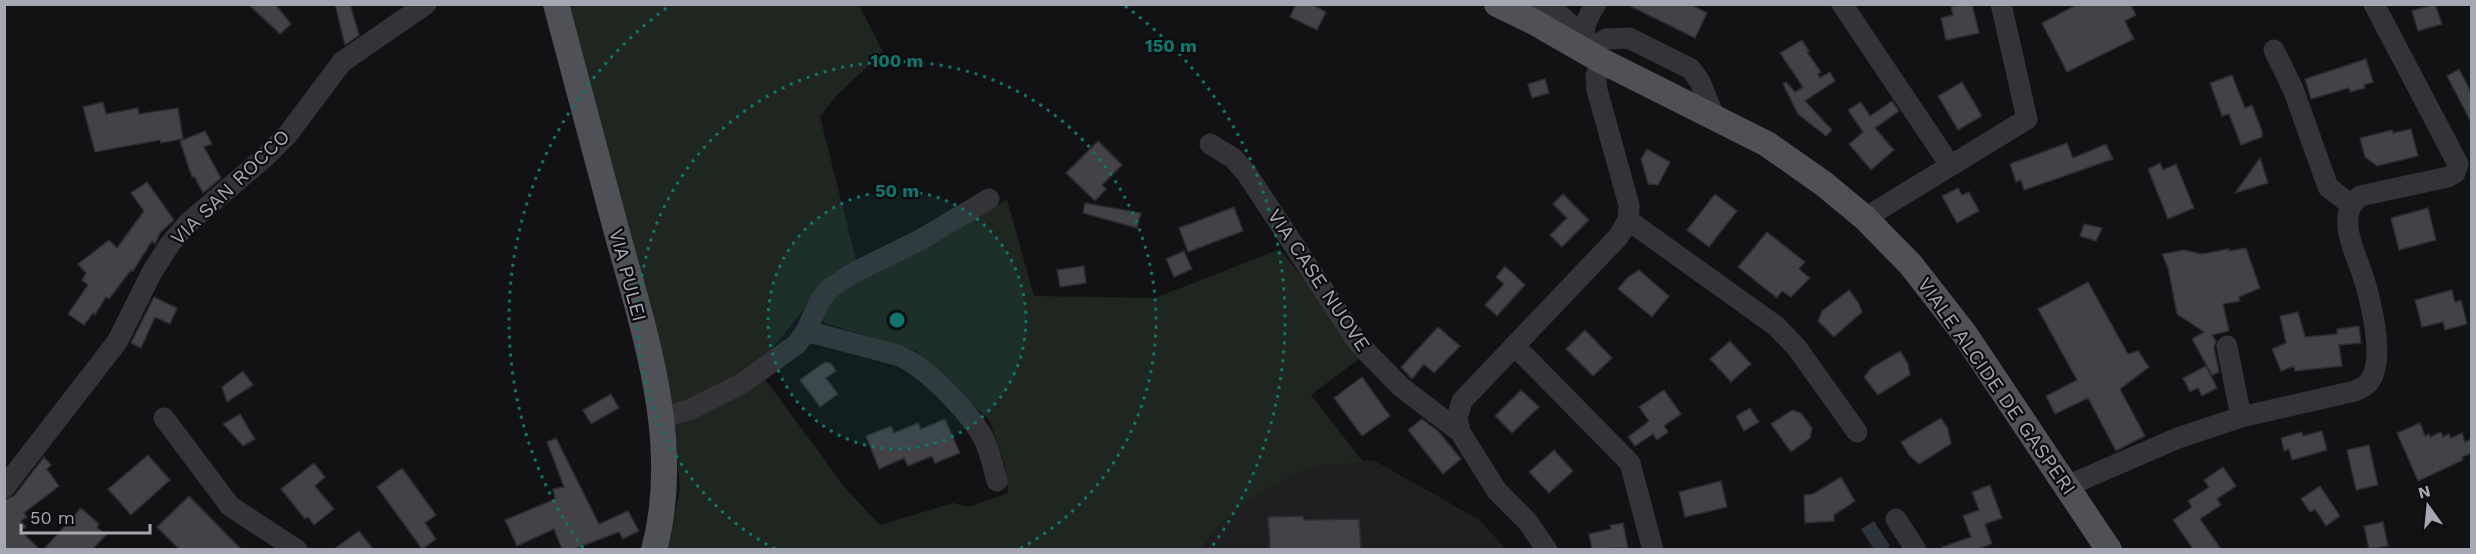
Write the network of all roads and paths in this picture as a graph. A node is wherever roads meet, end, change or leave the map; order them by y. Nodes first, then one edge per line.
1 (426, 4) edge
2 (556, 4) edge
3 (1474, 4) edge
4 (1497, 4) edge
5 (1539, 4) edge
6 (1594, 4) edge
7 (1842, 4) edge
8 (2001, 4) edge
9 (2374, 4) edge
10 (1560, 14) junction
11 (1586, 50) junction
12 (2274, 50) dead end
13 (1597, 90) junction
14 (1210, 144) dead end
15 (1950, 165) junction
16 (989, 199) dead end
17 (2351, 205) junction
18 (1865, 218) junction
19 (1628, 220) junction
20 (806, 331) junction
21 (2227, 346) dead end
22 (1516, 347) junction
23 (2241, 417) junction
24 (164, 418) dead end
25 (661, 418) junction
26 (1460, 432) junction
27 (1857, 432) dead end
28 (997, 481) dead end
29 (2067, 486) junction
30 (4, 488) edge
31 (1896, 519) dead end
32 (297, 549) edge
33 (654, 549) edge
34 (1547, 549) edge
35 (1653, 549) edge
36 (1916, 549) edge
37 (2109, 549) edge

1 - 30 street, VIA SAN ROCCO
2 - 25 main road, VIA PULEI
3 - 11 main road
4 - 11 main road
5 - 10 street
6 - 10 street
6 - 11 street
7 - 15 street
8 - 15 street
9 - 17 street
10 - 11 street
11 - 13 street
11 - 13 street
11 - 18 main road, VIALE ALCIDE DE GASPERI
12 - 17 street
13 - 19 street
14 - 26 street, VIA CASE NUOVE
15 - 18 street
16 - 20 street
17 - 23 street
18 - 29 main road, VIALE ALCIDE DE GASPERI
19 - 22 street
19 - 27 street
20 - 25 street
20 - 28 street
21 - 23 street
22 - 26 street
22 - 35 street
23 - 29 street
24 - 32 street
25 - 33 main road, VIA PULEI
26 - 34 street, VIA CASE NUOVE
29 - 37 main road, VIALE ALCIDE DE GASPERI
31 - 36 street

